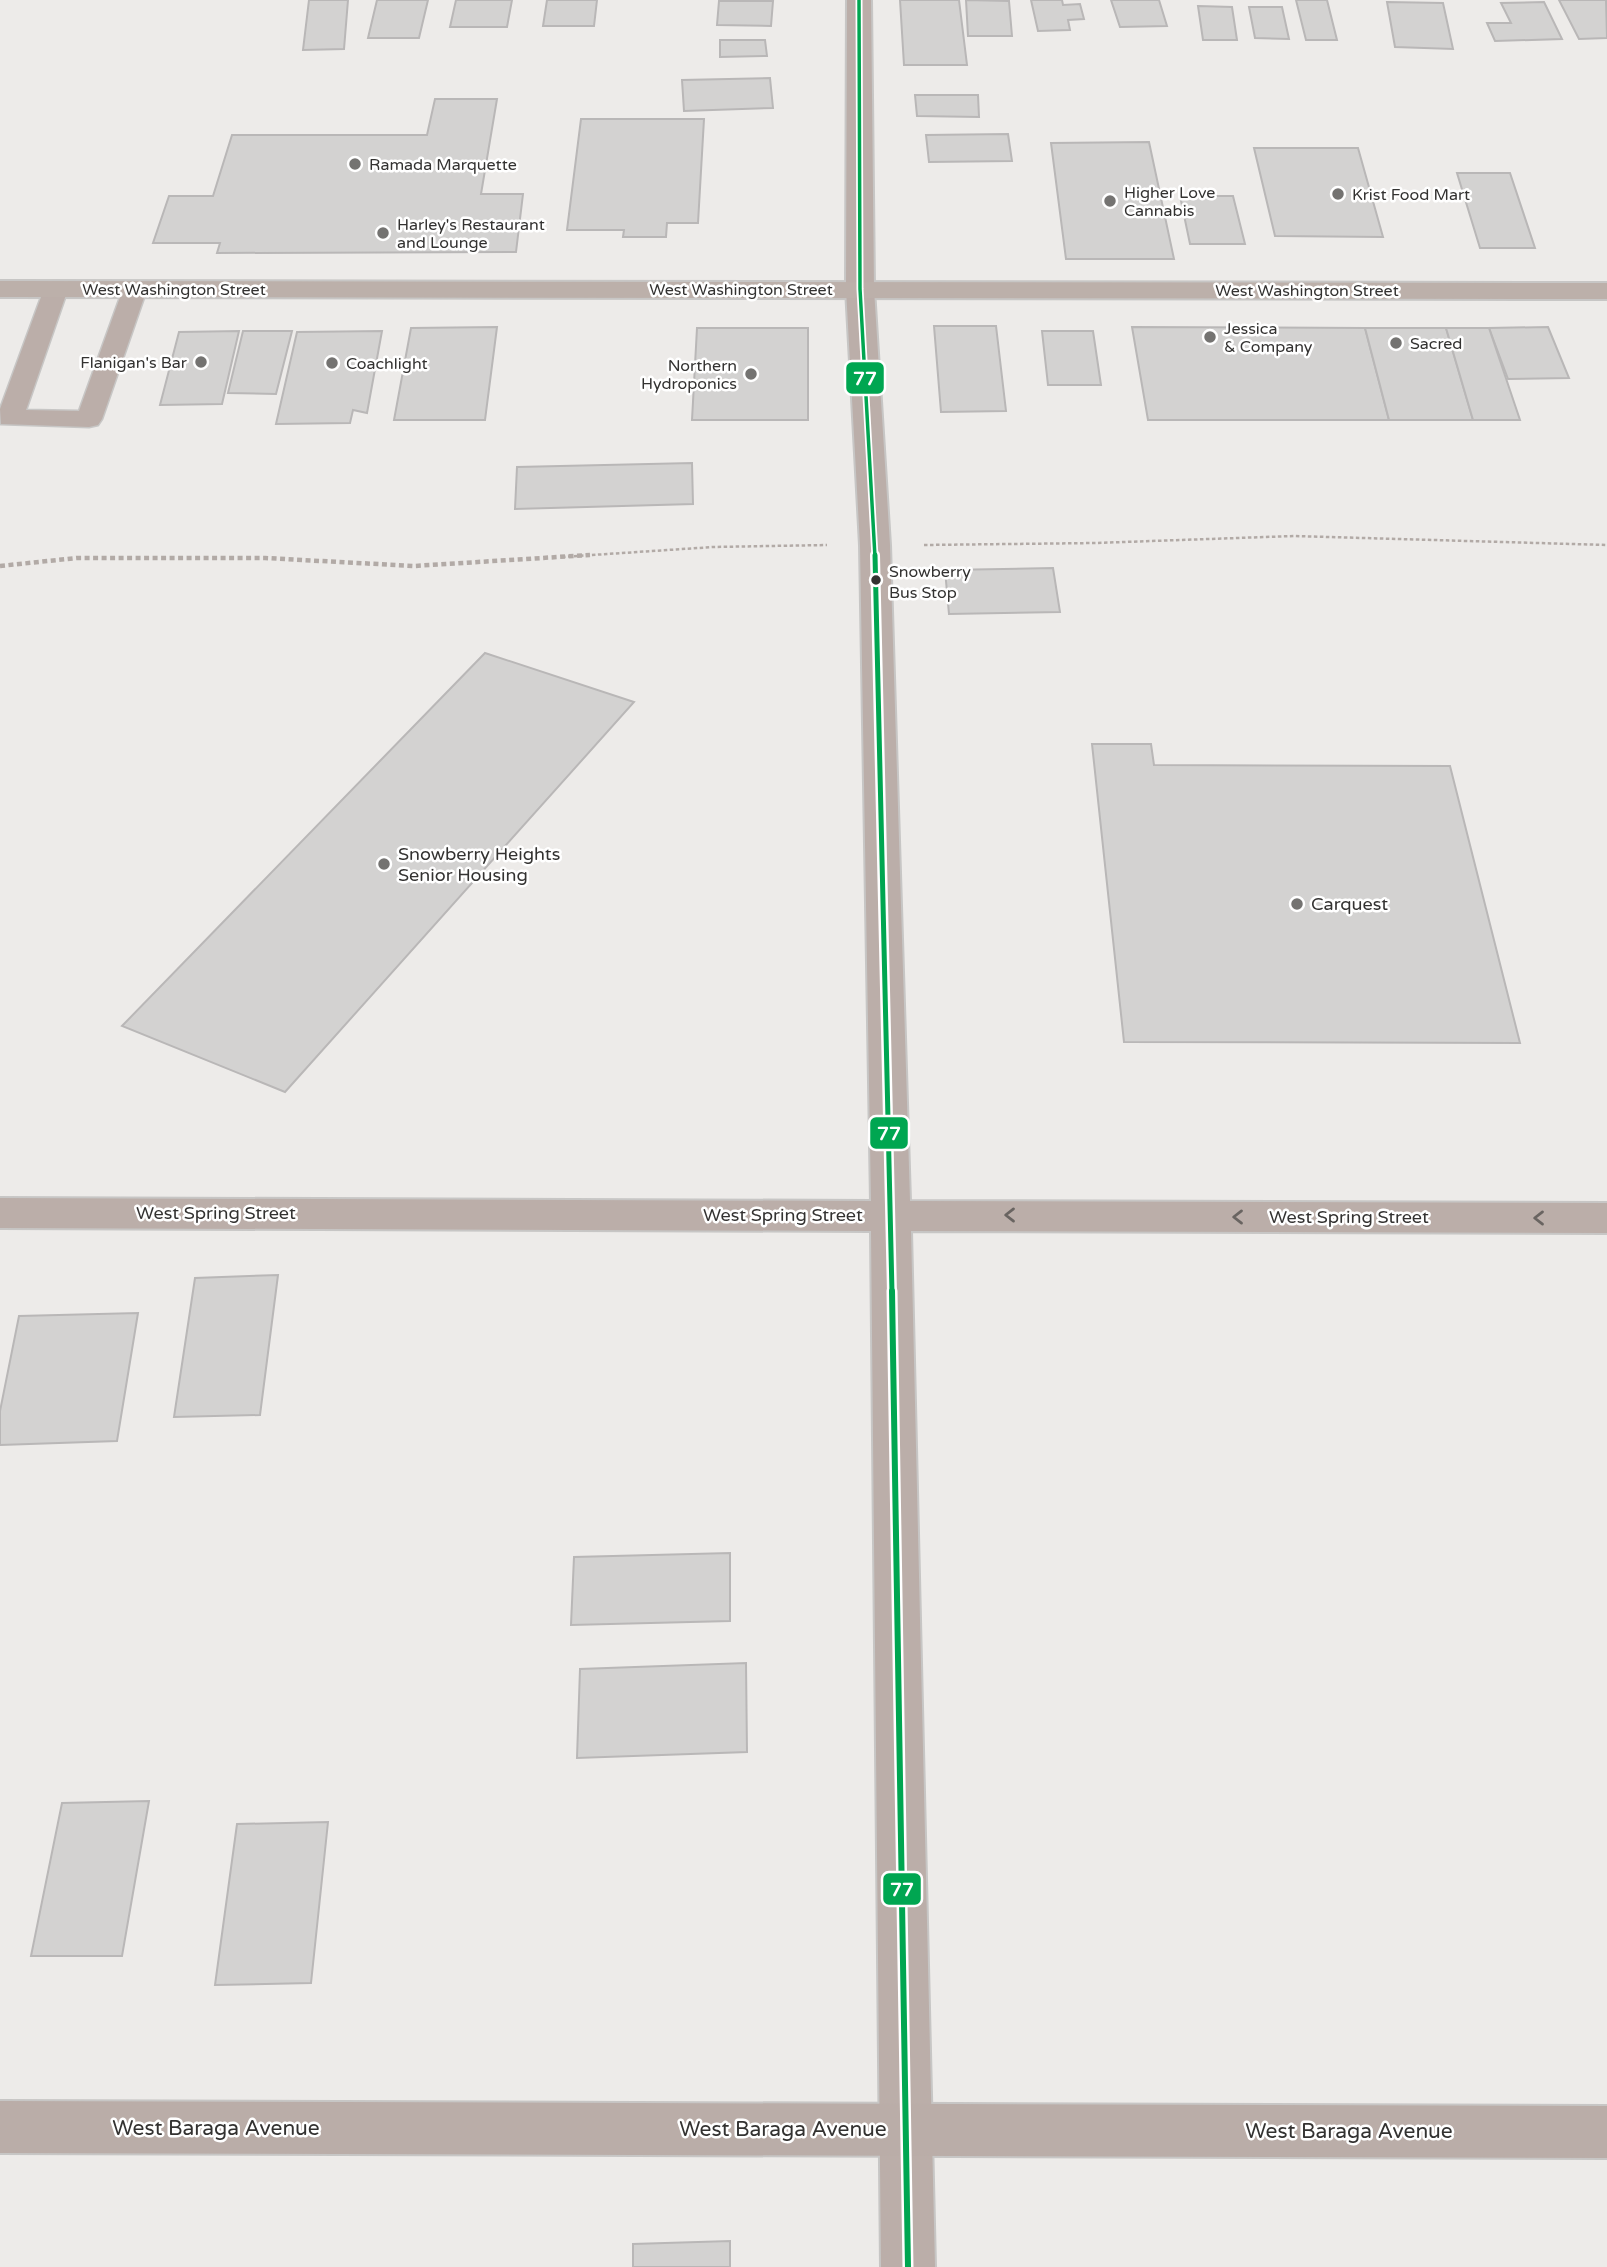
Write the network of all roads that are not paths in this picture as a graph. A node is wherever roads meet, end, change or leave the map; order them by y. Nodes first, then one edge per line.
1 (859, 0) edge
2 (0, 289) edge
3 (56, 289) junction
4 (135, 289) junction
5 (860, 289) junction
6 (1607, 291) edge
7 (0, 1213) edge
8 (891, 1214) junction
9 (1607, 1219) edge
10 (0, 2127) edge
11 (905, 2129) junction
12 (1607, 2132) edge
13 (908, 2267) edge

1 - 5 street
2 - 3 main road, West Washington Street
3 - 4 main road, West Washington Street
3 - 4 lane
4 - 5 main road, West Washington Street
5 - 6 main road, West Washington Street
5 - 8 street
7 - 8 street, West Spring Street
9 -> 8 street, West Spring Street
8 - 11 street
10 - 11 street, West Baraga Avenue
11 - 12 street, West Baraga Avenue
11 - 13 street

